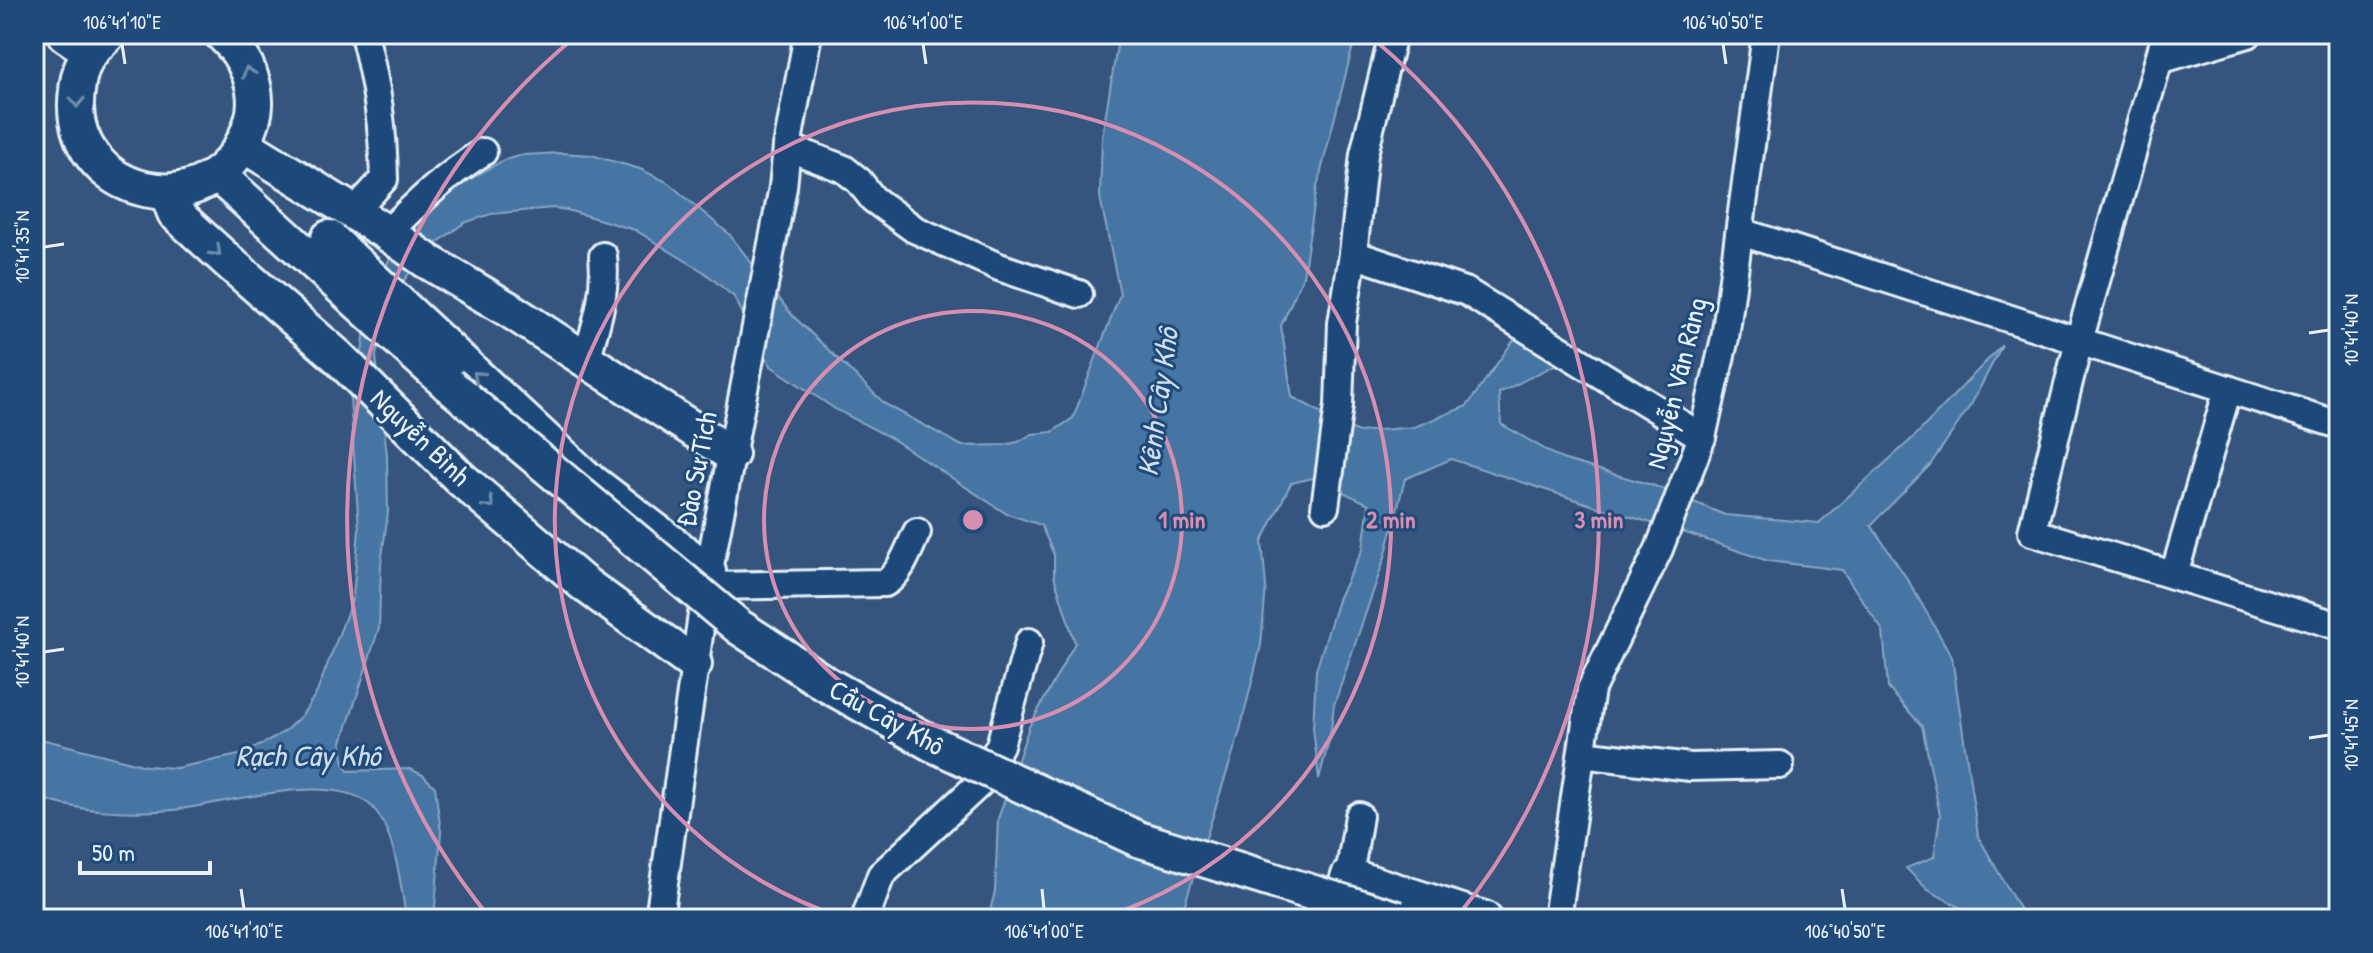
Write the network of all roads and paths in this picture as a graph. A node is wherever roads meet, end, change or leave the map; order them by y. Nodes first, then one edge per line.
1 (222, 34) edge
2 (364, 34) edge
3 (808, 34) edge
4 (1393, 34) edge
5 (1766, 34) edge
6 (2166, 34) edge
7 (2248, 34) edge
8 (88, 40) edge
9 (2159, 60) junction
10 (244, 145) junction
11 (787, 147) junction
12 (483, 152) dead end
13 (218, 175) junction
14 (167, 192) junction
15 (1741, 232) junction
16 (331, 236) junction
17 (391, 236) junction
18 (1353, 254) junction
19 (603, 256) dead end
20 (1079, 294) dead end
21 (2079, 341) junction
22 (586, 360) junction
23 (2228, 389) junction
24 (2339, 425) edge
25 (1702, 437) junction
26 (731, 454) junction
27 (1325, 507) dead end
28 (917, 532) dead end
29 (2174, 575) junction
30 (707, 578) junction
31 (2339, 626) edge
32 (1029, 642) dead end
33 (694, 664) junction
34 (1582, 754) junction
35 (1780, 765) dead end
36 (1359, 816) dead end
37 (1349, 876) junction
38 (659, 919) edge
39 (865, 919) edge
40 (1335, 919) edge
41 (1398, 919) edge
42 (1484, 919) edge
43 (1557, 919) edge

10 -> 1 main road
2 - 16 street
3 - 11 street, Đào Sư Tích
4 - 18 street
5 - 15 street, Nguyễn Văn Ràng
6 - 9 street
7 - 9 street
8 -> 14 main road
9 - 21 street
10 - 13 main road
10 - 16 main road
11 - 20 street
11 - 26 street, Đào Sư Tích
12 - 17 street
13 - 14 main road
13 - 16 main road
14 -> 33 main road, Nguyễn Bình
15 - 21 street
15 - 25 street, Nguyễn Văn Ràng
16 - 17 main road
30 -> 16 main road
16 - 41 main road, Cầu Cây Khô, bridge
17 - 22 main road
18 - 25 street
18 - 27 street
19 - 22 street
21 - 23 street
21 - 29 street
22 - 26 main road
23 - 24 street
23 - 29 street
25 - 34 street, Nguyễn Văn Ràng
26 - 30 street, Đào Sư Tích
28 - 30 street
29 - 31 street
30 - 33 street, Đào Sư Tích
32 - 39 street
33 - 38 street, Đào Sư Tích
34 - 35 street
34 - 43 street, Nguyễn Văn Ràng
36 - 37 street
37 - 40 main road
37 - 42 main road

